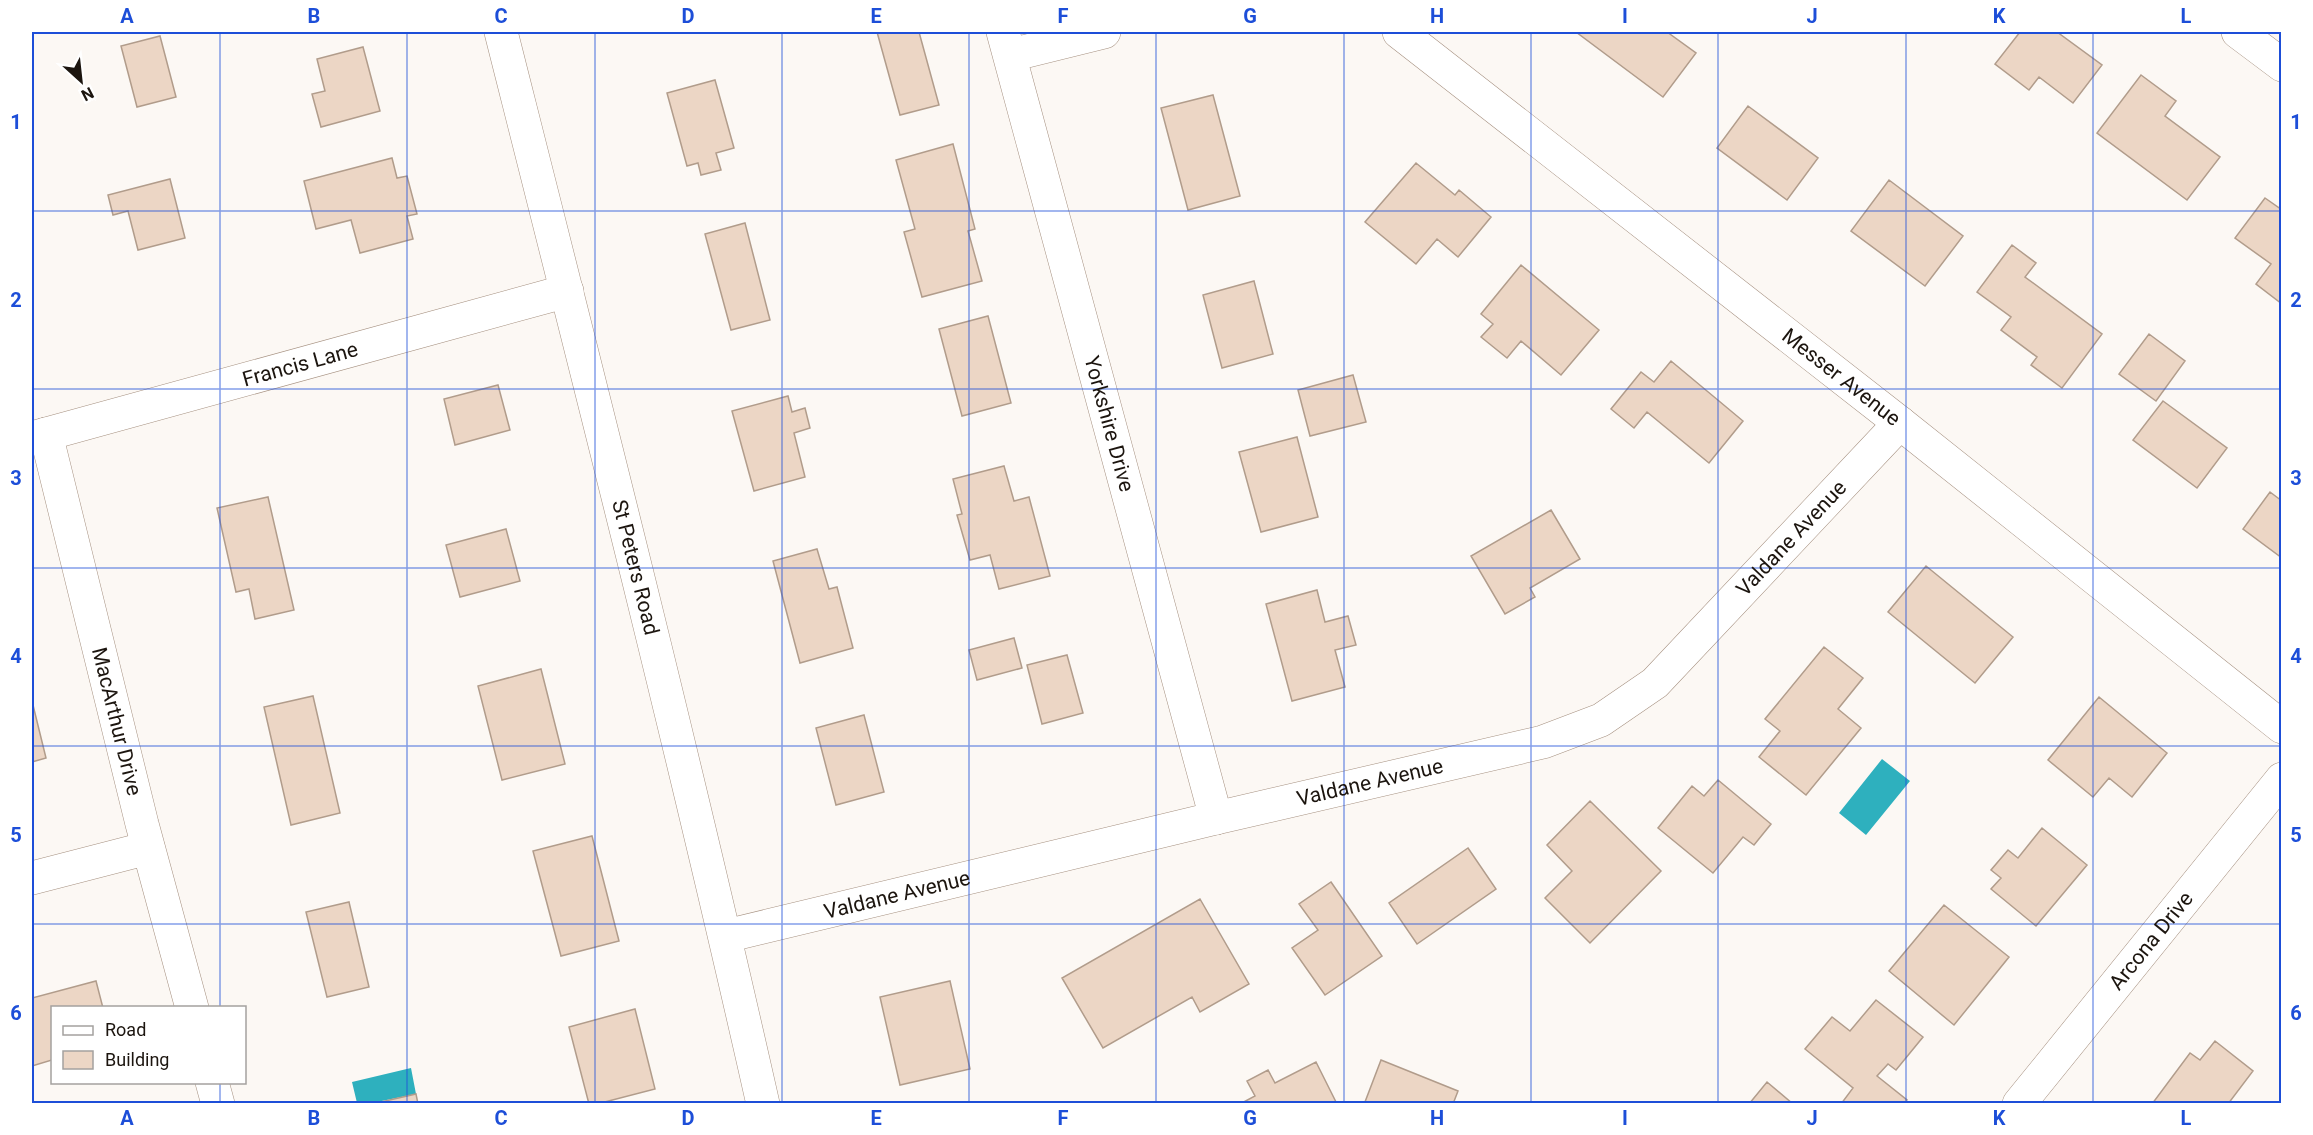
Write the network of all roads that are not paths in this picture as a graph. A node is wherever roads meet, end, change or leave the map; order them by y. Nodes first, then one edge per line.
1 (501, 32) edge
2 (1104, 32) edge
3 (1399, 32) edge
4 (2238, 32) edge
5 (1007, 43) edge
6 (2282, 65) edge
7 (567, 291) junction
8 (1900, 423) junction
9 (39, 436) edge
10 (2282, 727) edge
11 (2282, 778) edge
12 (1216, 818) junction
13 (148, 848) junction
14 (32, 878) edge
15 (726, 936) junction
16 (191, 1006) edge
17 (212, 1084) edge
18 (218, 1104) edge
19 (764, 1104) edge
20 (2019, 1104) edge

1 - 7 street, St Peters Road
2 - 5 street
3 - 8 street, Messer Avenue
4 - 6 street
5 - 12 street, Yorkshire Drive
7 - 9 street, Francis Lane
7 - 15 street, St Peters Road
8 - 10 street, Messer Avenue
8 - 12 street, Valdane Avenue
9 - 13 street, MacArthur Drive
11 - 20 street, Arcona Drive
12 - 15 street, Valdane Avenue
13 - 14 street
13 - 16 street, MacArthur Drive
15 - 19 street, St Peters Road
17 - 18 street

